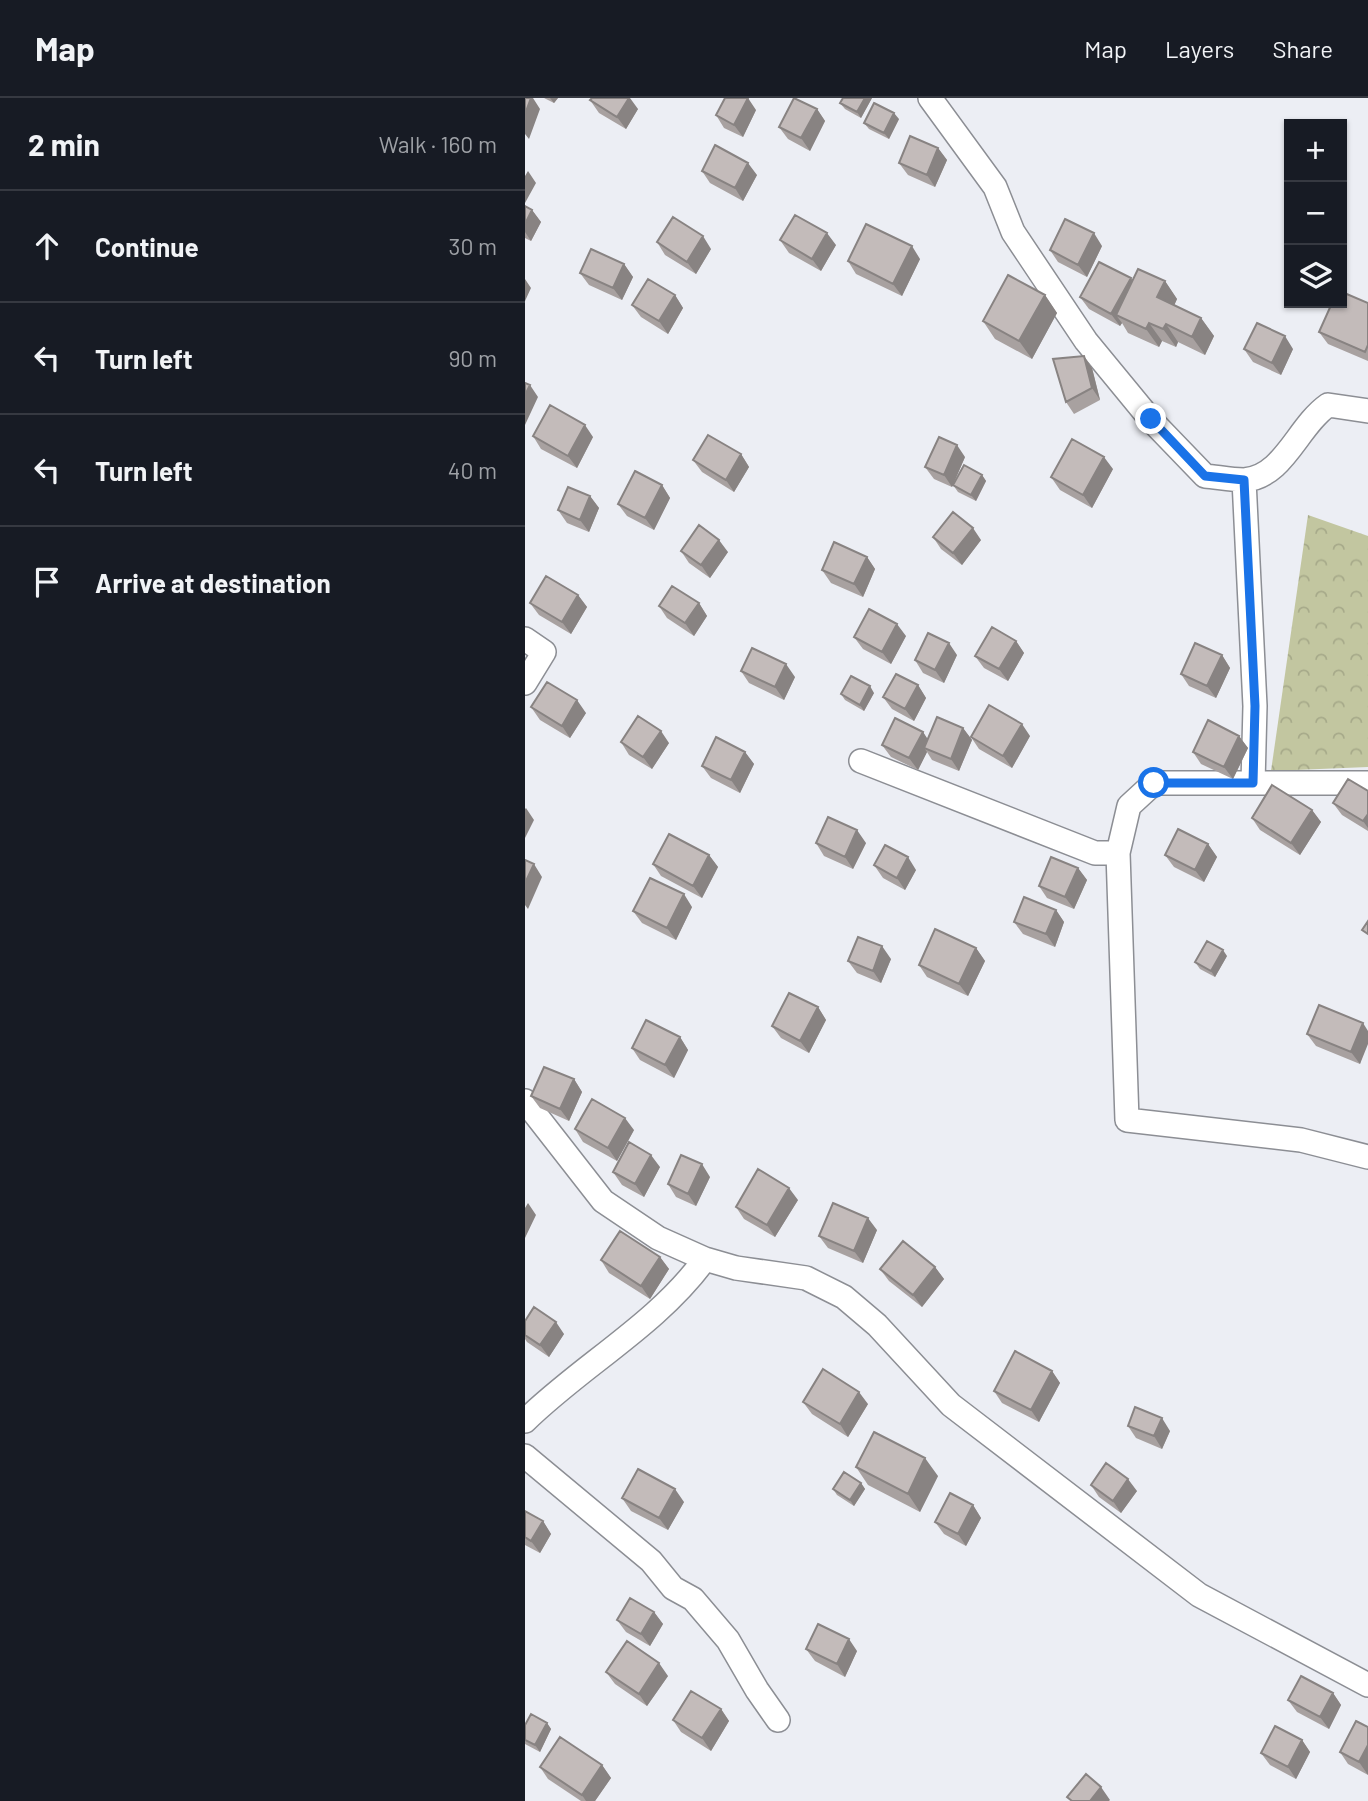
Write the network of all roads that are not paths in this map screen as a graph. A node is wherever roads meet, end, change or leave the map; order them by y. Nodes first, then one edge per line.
1 (930, 98) edge
2 (1368, 411) edge
3 (1244, 480) junction
4 (525, 639) edge
5 (525, 683) edge
6 (861, 761) dead end
7 (1253, 783) junction
8 (1368, 783) edge
9 (1118, 853) junction
10 (525, 1101) edge
11 (1368, 1157) edge
12 (705, 1259) junction
13 (525, 1422) edge
14 (525, 1456) edge
15 (1368, 1685) edge
16 (778, 1720) dead end

1 - 3 street
2 - 3 street
3 - 7 street
4 - 5 street
6 - 9 street
7 - 8 street
7 - 9 street
9 - 11 street
10 - 12 street
12 - 13 street
12 - 15 street
14 - 16 street

